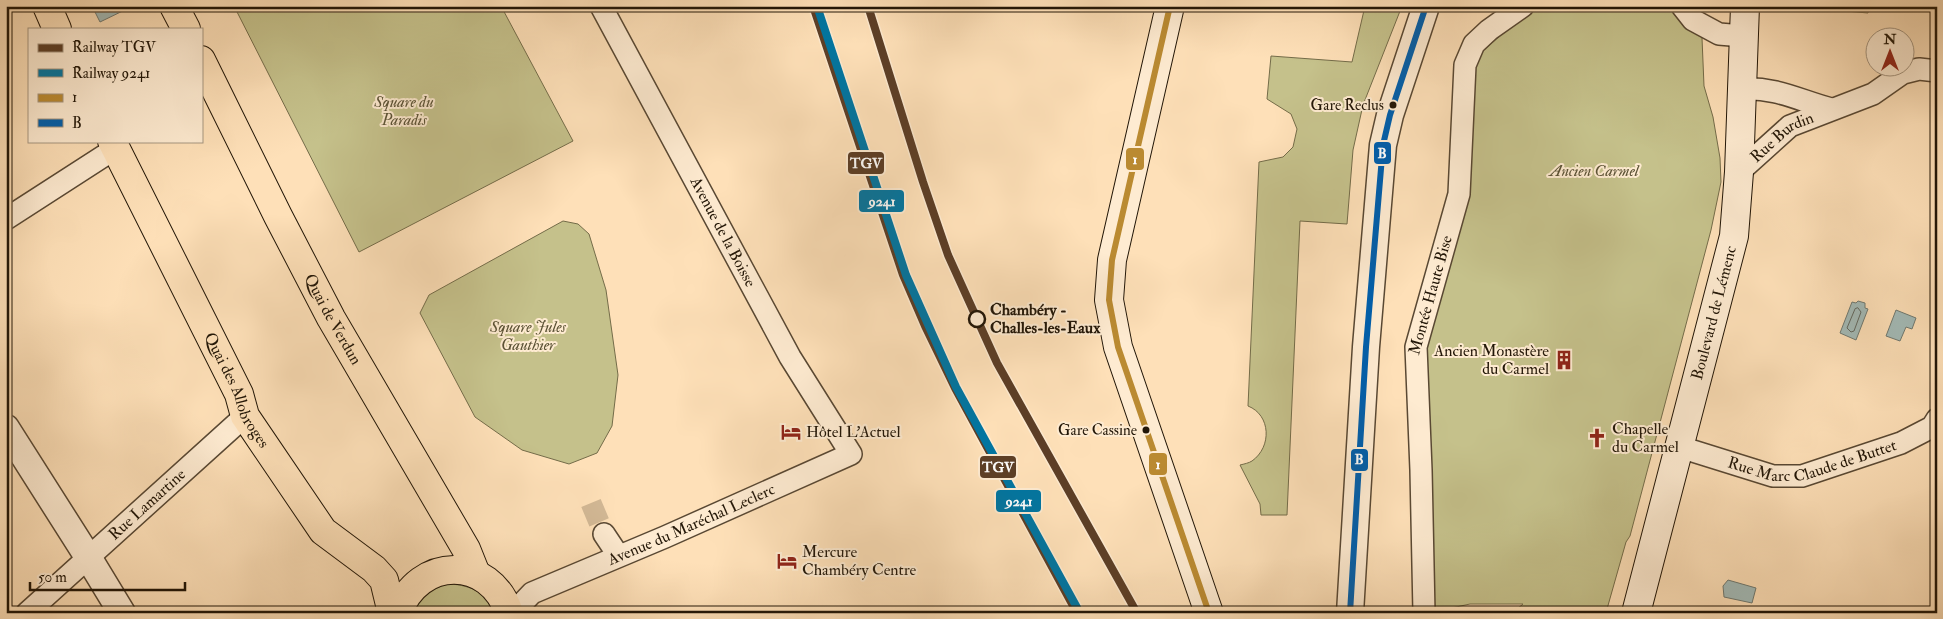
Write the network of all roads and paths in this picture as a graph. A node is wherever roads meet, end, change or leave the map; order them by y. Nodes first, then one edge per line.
1 (46, 6) edge
2 (174, 6) edge
3 (601, 6) edge
4 (1170, 6) edge
5 (1426, 6) edge
6 (1524, 6) edge
7 (1682, 6) edge
8 (1745, 6) edge
9 (57, 28) edge
10 (185, 28) edge
11 (1743, 36) junction
12 (202, 62) edge
13 (1937, 71) edge
14 (1741, 89) junction
15 (1831, 109) junction
16 (114, 145) edge
17 (1739, 172) junction
18 (6, 219) edge
19 (245, 416) junction
20 (1935, 424) edge
21 (6, 428) edge
22 (1680, 447) junction
23 (851, 454) joint
24 (604, 534) tunnel mouth
25 (618, 555) junction
26 (88, 557) junction
27 (476, 574) junction
28 (507, 605) edge
29 (27, 613) edge
30 (122, 613) edge
31 (392, 613) edge
32 (398, 613) edge
33 (1209, 613) edge
34 (1350, 613) edge
35 (1424, 613) edge
36 (1636, 613) edge

1 - 9 main road
2 - 10 main road
3 - 23 street, Avenue de la Boisse
4 - 33 main road
5 - 34 street
6 - 35 street, Montée Haute Bise
7 - 11 street
8 - 11 main road, Boulevard de Lémenc
11 - 14 main road, Boulevard de Lémenc
12 - 27 main road, Quai de Verdun
13 - 15 street, Rue Burdin
14 - 15 street, Rue Burdin
14 - 17 main road, Boulevard de Lémenc
15 - 17 street, Rue Burdin
16 - 18 street
16 - 19 main road, Quai des Allobroges
17 - 22 main road, Boulevard de Lémenc
19 - 26 street, Rue Lamartine
19 - 31 main road, Quai des Allobroges
20 - 22 street, Rue Marc Claude de Buttet
21 - 26 street
22 - 36 main road, Boulevard de Lémenc
23 - 25 street, Avenue du Maréchal Leclerc
24 - 25 street
25 - 28 street, Avenue du Maréchal Leclerc
26 - 29 street, Rue Lamartine
26 - 30 street
27 - 28 main road
27 - 32 main road

